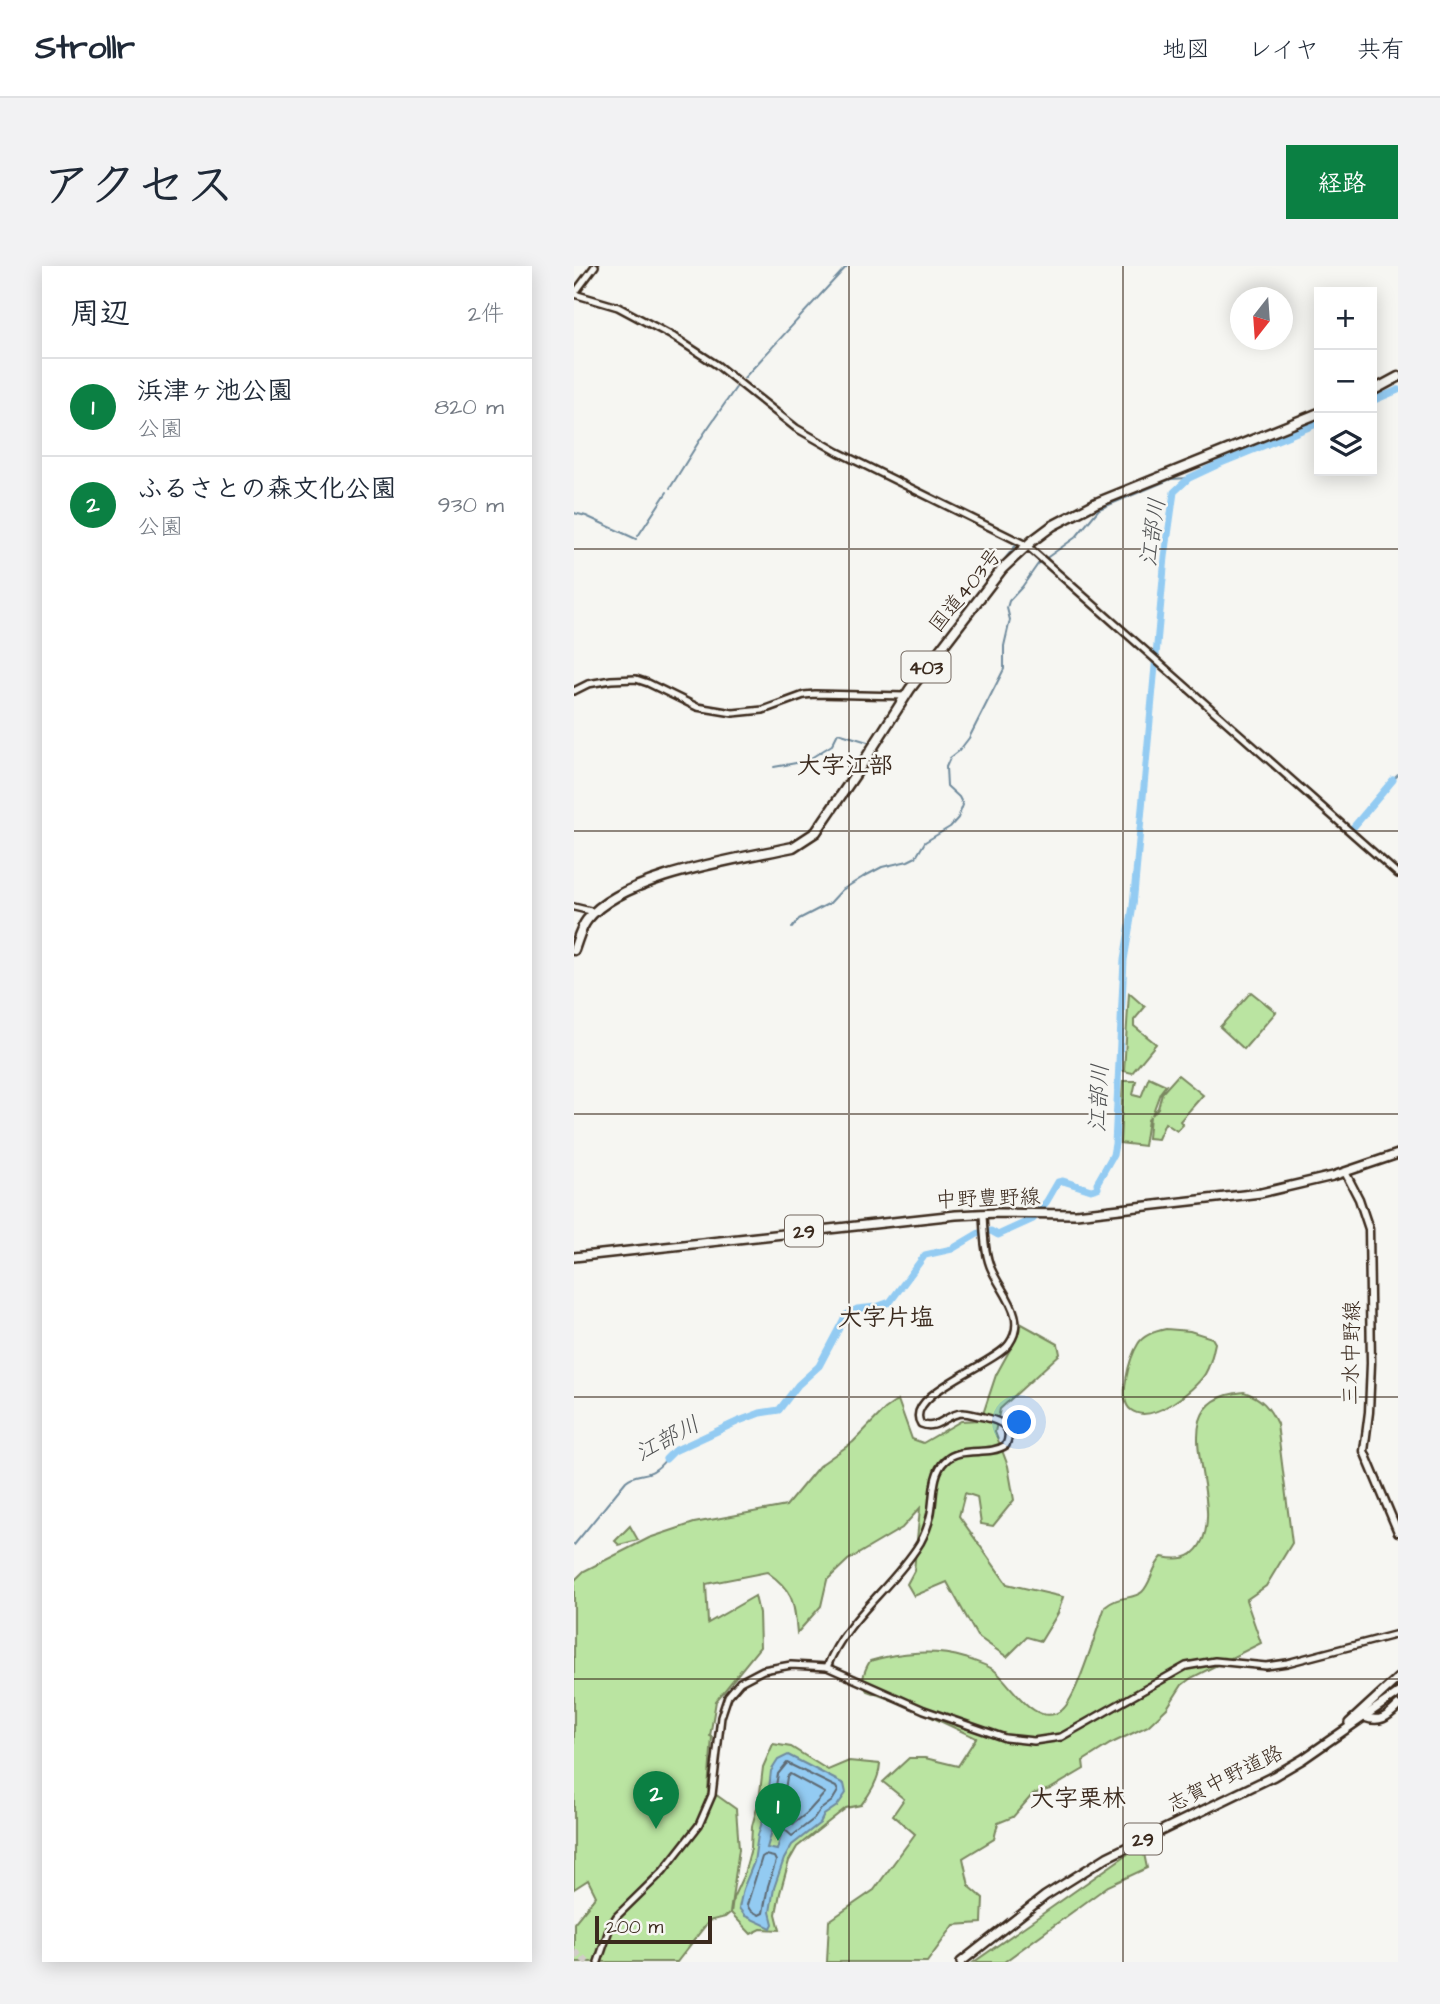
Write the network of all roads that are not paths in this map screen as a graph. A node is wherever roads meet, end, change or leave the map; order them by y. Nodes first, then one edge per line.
1 (594, 266) edge
2 (574, 294) edge
3 (1398, 377) edge
4 (1377, 388) edge
5 (1314, 415) edge
6 (1026, 545) junction
7 (574, 691) edge
8 (905, 696) junction
9 (1398, 874) edge
10 (574, 907) edge
11 (595, 912) junction
12 (574, 950) edge
13 (1398, 1154) edge
14 (1345, 1172) junction
15 (983, 1214) junction
16 (574, 1257) edge
17 (1398, 1532) edge
18 (1398, 1633) edge
19 (827, 1667) junction
20 (1398, 1678) edge
21 (1398, 1693) edge
22 (1398, 1706) edge
23 (1364, 1717) junction
24 (1331, 1740) junction
25 (598, 1962) edge
26 (961, 1962) edge

1 - 2 street
2 - 6 street
3 - 4 highway
5 - 6 highway, 国道403号 / 403
6 - 8 highway, 国道403号 / 403
6 - 9 street
7 - 8 street
8 - 11 highway, 国道403号 / 403
10 - 11 street
11 - 12 highway, 国道403号 / 403
13 - 14 main road, 中野豊野線 / 29
14 - 15 main road, 中野豊野線 / 29
14 - 17 main road, 三水中野線
15 - 16 main road, 中野豊野線 / 29
15 - 19 street
18 - 19 street
19 - 25 street
20 - 24 main road, 29
21 - 23 main road, 志賀中野道路 / 29
22 - 23 main road, 29
23 - 24 main road, 志賀中野道路 / 29
24 - 26 main road, 志賀中野道路 / 29

